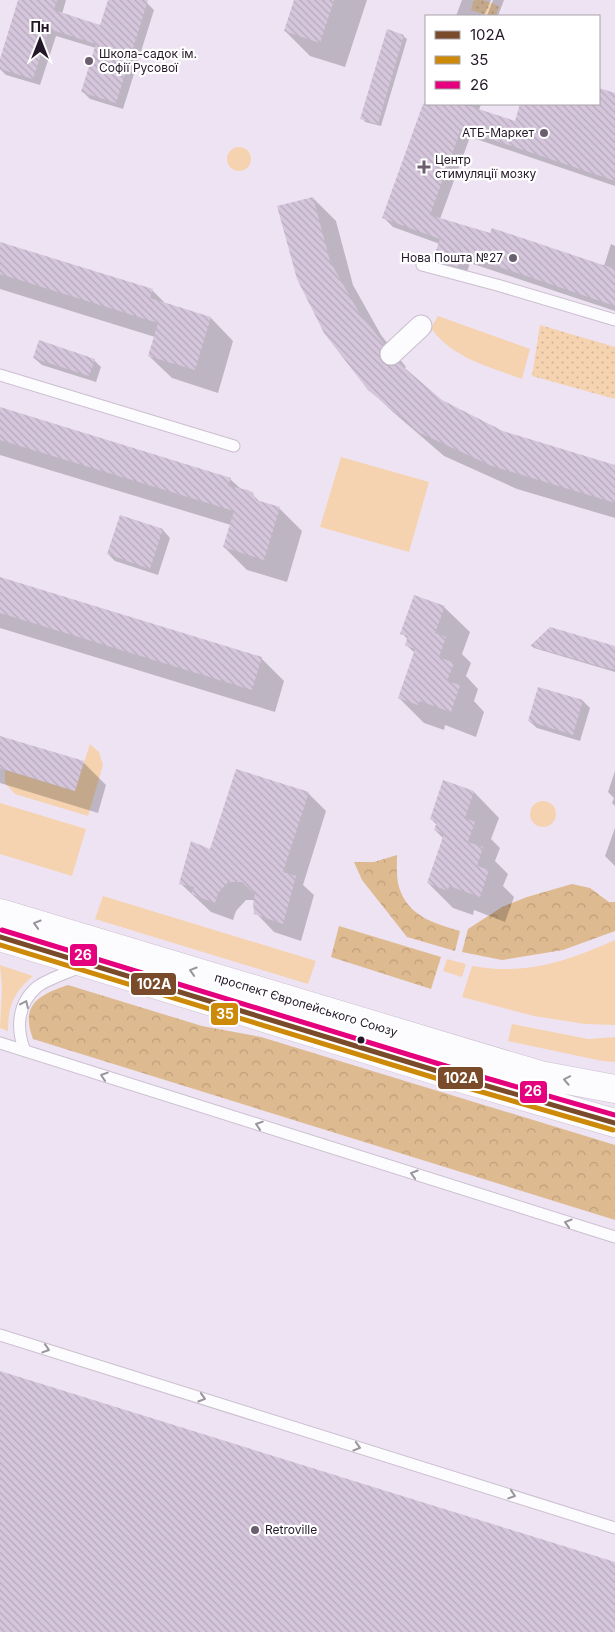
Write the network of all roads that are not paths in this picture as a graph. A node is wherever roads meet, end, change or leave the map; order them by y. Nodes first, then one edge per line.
1 (422, 265) dead end
2 (615, 320) edge
3 (421, 326) dead end
4 (391, 354) dead end
5 (0, 375) edge
6 (234, 446) dead end
7 (0, 913) edge
8 (0, 937) edge
9 (87, 964) junction
10 (0, 1043) edge
11 (25, 1051) junction
12 (615, 1089) edge
13 (615, 1123) edge
14 (615, 1237) edge
15 (0, 1335) edge
16 (615, 1528) edge

1 - 2 lane
3 - 4 street
5 - 6 lane
12 -> 7 main road, проспект Європейського Союзу
8 - 9 main road, проспект Європейського Союзу
11 -> 9 lane
9 - 13 main road, проспект Європейського Союзу
10 - 11 lane
14 -> 11 lane
15 -> 16 lane

